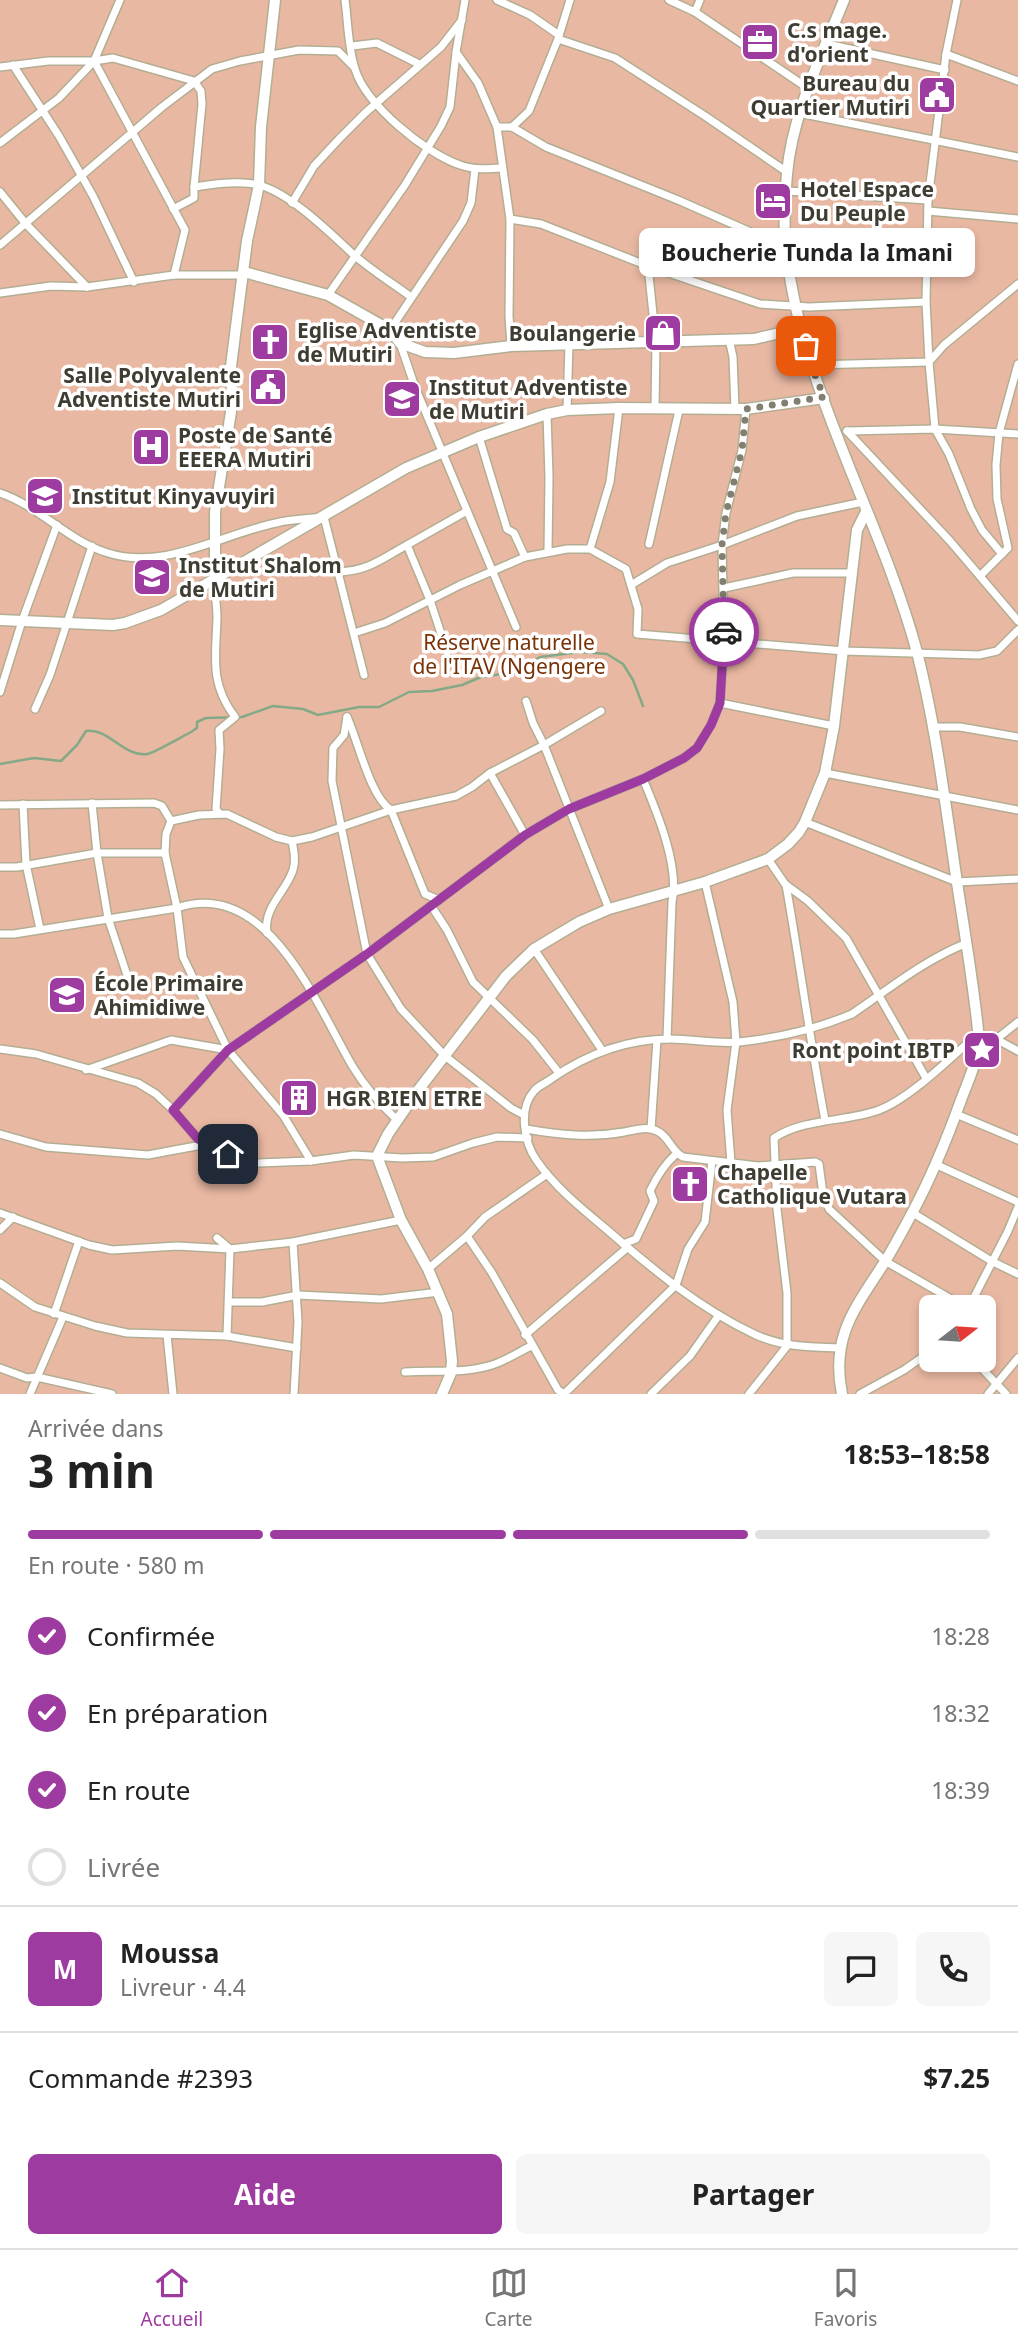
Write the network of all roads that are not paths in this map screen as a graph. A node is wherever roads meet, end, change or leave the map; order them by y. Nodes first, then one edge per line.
1 (120, 0) edge
2 (275, 0) edge
3 (345, 0) edge
4 (465, 0) edge
5 (497, 0) edge
6 (570, 0) edge
7 (668, 0) edge
8 (699, 0) edge
9 (844, 0) edge
10 (957, 0) edge
11 (695, 12) junction
12 (462, 19) junction
13 (558, 37) junction
14 (827, 44) junction
15 (352, 46) junction
16 (456, 52) junction
17 (946, 54) junction
18 (268, 56) junction
19 (94, 61) junction
20 (419, 64) junction
21 (13, 65) junction
22 (0, 67) edge
23 (354, 68) junction
24 (945, 71) junction
25 (194, 81) junction
26 (1018, 81) edge
27 (809, 89) junction
28 (376, 104) junction
29 (42, 111) junction
30 (799, 113) junction
31 (496, 127) junction
32 (512, 127) junction
33 (132, 132) junction
34 (934, 140) junction
35 (0, 143) edge
36 (427, 150) junction
37 (1018, 157) edge
38 (502, 168) junction
39 (475, 169) junction
40 (787, 172) junction
41 (80, 177) junction
42 (258, 185) junction
43 (194, 187) junction
44 (787, 191) junction
45 (0, 192) edge
46 (928, 200) junction
47 (292, 203) junction
48 (173, 209) junction
49 (928, 211) junction
50 (510, 219) junction
51 (1018, 219) edge
52 (26, 224) junction
53 (0, 245) edge
54 (785, 246) junction
55 (926, 246) junction
56 (354, 255) junction
57 (648, 266) junction
58 (244, 274) junction
59 (174, 275) junction
60 (134, 282) junction
61 (1018, 284) edge
62 (87, 287) junction
63 (0, 293) edge
64 (328, 295) junction
65 (411, 297) junction
66 (926, 302) junction
67 (797, 308) junction
68 (802, 328) junction
69 (390, 330) junction
70 (729, 339) junction
71 (400, 343) junction
72 (656, 343) junction
73 (569, 344) junction
74 (512, 346) junction
75 (929, 362) junction
76 (1018, 364) edge
77 (811, 365) junction
78 (824, 397) junction
79 (619, 408) junction
80 (655, 409) junction
81 (741, 409) junction
82 (567, 410) junction
83 (679, 410) junction
84 (547, 414) junction
85 (833, 429) junction
86 (935, 429) junction
87 (847, 431) junction
88 (999, 433) junction
89 (1018, 434) edge
90 (479, 437) junction
91 (442, 453) junction
92 (0, 493) edge
93 (864, 507) junction
94 (467, 511) junction
95 (324, 517) junction
96 (57, 525) junction
97 (214, 542) junction
98 (407, 544) junction
99 (649, 544) dead end
100 (722, 545) junction
101 (92, 546) junction
102 (590, 549) junction
103 (548, 552) junction
104 (1002, 554) junction
105 (525, 557) junction
106 (492, 571) junction
107 (339, 572) junction
108 (852, 573) junction
109 (980, 576) junction
110 (215, 579) junction
111 (631, 585) junction
112 (724, 588) junction
113 (430, 600) junction
114 (0, 620) edge
115 (22, 621) junction
116 (1018, 621) edge
117 (66, 623) junction
118 (516, 627) dead end
119 (1018, 630) edge
120 (354, 634) junction
121 (724, 642) junction
122 (844, 650) junction
123 (917, 652) junction
124 (447, 653) dead end
125 (364, 675) dead end
126 (0, 692) edge
127 (526, 701) dead end
128 (720, 703) junction
129 (35, 709) dead end
130 (601, 711) dead end
131 (834, 726) junction
132 (933, 727) junction
133 (1018, 737) edge
134 (544, 745) junction
135 (490, 773) junction
136 (825, 773) junction
137 (643, 779) junction
138 (944, 795) junction
139 (92, 803) junction
140 (23, 804) junction
141 (0, 805) edge
142 (569, 809) junction
143 (391, 810) junction
144 (1018, 810) edge
145 (220, 814) junction
146 (172, 821) junction
147 (805, 822) junction
148 (342, 828) junction
149 (525, 835) junction
150 (292, 841) junction
151 (97, 853) junction
152 (165, 853) junction
153 (768, 859) junction
154 (26, 864) junction
155 (0, 867) edge
156 (1018, 879) edge
157 (957, 882) junction
158 (705, 883) junction
159 (785, 884) junction
160 (675, 889) junction
161 (439, 900) junction
162 (432, 907) junction
163 (177, 908) junction
164 (609, 909) junction
165 (108, 918) junction
166 (40, 929) junction
167 (267, 933) junction
168 (0, 934) edge
169 (967, 943) junction
170 (534, 949) junction
171 (367, 954) junction
172 (128, 978) dead end
173 (312, 993) junction
174 (880, 995) junction
175 (488, 999) junction
176 (1018, 1022) edge
177 (808, 1030) junction
178 (978, 1034) junction
179 (667, 1039) junction
180 (996, 1039) junction
181 (656, 1040) junction
182 (736, 1042) junction
183 (0, 1049) edge
184 (228, 1050) junction
185 (602, 1050) junction
186 (1018, 1051) edge
187 (979, 1053) junction
188 (444, 1056) junction
189 (86, 1070) junction
190 (559, 1073) junction
191 (926, 1078) junction
192 (173, 1110) junction
193 (956, 1114) junction
194 (524, 1115) junction
195 (825, 1120) junction
196 (398, 1121) junction
197 (526, 1129) junction
198 (651, 1129) junction
199 (0, 1133) edge
200 (528, 1139) junction
201 (1018, 1140) edge
202 (207, 1144) junction
203 (676, 1154) junction
204 (377, 1156) junction
205 (311, 1161) junction
206 (712, 1161) junction
207 (731, 1163) junction
208 (935, 1164) junction
209 (774, 1166) junction
210 (547, 1174) junction
211 (1018, 1205) edge
212 (0, 1213) edge
213 (913, 1213) junction
214 (13, 1217) junction
215 (401, 1220) junction
216 (0, 1230) edge
217 (467, 1236) junction
218 (218, 1238) dead end
219 (79, 1241) junction
220 (293, 1242) junction
221 (625, 1246) junction
222 (230, 1249) junction
223 (885, 1261) junction
224 (993, 1262) junction
225 (428, 1269) junction
226 (1018, 1274) edge
227 (0, 1283) edge
228 (676, 1285) junction
229 (439, 1292) junction
230 (298, 1295) junction
231 (946, 1295) edge
232 (974, 1295) edge
233 (229, 1303) junction
234 (54, 1314) junction
235 (719, 1315) junction
236 (64, 1317) junction
237 (167, 1335) junction
238 (525, 1335) junction
239 (226, 1336) junction
240 (531, 1346) junction
241 (787, 1346) junction
242 (297, 1348) junction
243 (839, 1348) junction
244 (1018, 1358) edge
245 (919, 1359) edge
246 (0, 1368) edge
247 (405, 1372) dead end
248 (986, 1372) edge
249 (451, 1373) junction
250 (37, 1377) junction
251 (997, 1384) junction
252 (30, 1394) edge
253 (112, 1394) edge
254 (173, 1394) edge
255 (294, 1394) edge
256 (442, 1394) edge
257 (564, 1394) edge
258 (651, 1394) edge
259 (749, 1394) edge
260 (842, 1394) edge
261 (860, 1394) edge
262 (988, 1394) edge
263 (1006, 1394) edge

1 - 19 street
2 - 18 street
3 - 15 street
4 - 12 street
5 - 13 street
6 - 13 street
7 - 11 street
8 - 11 street
9 - 14 street
10 - 17 street
11 - 27 street
12 - 16 street
12 - 20 street
13 - 32 street
13 - 40 street
14 - 24 street
14 - 27 street
15 - 20 street
15 - 23 street
16 - 31 street
16 - 36 street
17 - 24 street
17 - 26 street
18 - 23 street
18 - 25 street
18 - 42 street
19 - 21 street
19 - 25 street
19 - 29 street
19 - 33 street
20 - 28 street
21 - 22 street
21 - 29 street
23 - 28 street
24 - 34 street
25 - 33 street
25 - 43 street
27 - 30 street
28 - 36 street
28 - 47 street
29 - 35 street
29 - 41 street
30 - 34 street
30 - 40 street
31 - 32 street
31 - 38 street
32 - 54 street
33 - 41 street
33 - 48 street
34 - 37 street
34 - 46 street
36 - 39 street
36 - 56 street
38 - 39 street
38 - 50 street
39 - 65 street
40 - 44 street
41 - 52 street
41 - 60 street
42 - 43 street
42 - 47 street
42 - 58 street
43 - 48 street
44 - 46 street
44 - 54 street
45 - 52 street
46 - 49 street
47 - 56 street
48 - 59 street
49 - 51 street
49 - 55 street
50 - 57 street
50 - 74 street
52 - 53 street
52 - 62 street
54 - 55 street
54 - 67 street
55 - 66 street
56 - 64 street
56 - 65 street
57 - 67 street
57 - 72 street
58 - 59 street
58 - 64 street
58 - 97 street
59 - 60 street
60 - 62 street
61 - 75 street
62 - 63 street
64 - 69 street
65 - 69 street
66 - 67 street
66 - 75 street
67 - 68 street
68 - 70 street
68 - 77 street
69 - 71 street
70 - 72 street
70 - 81 street
71 - 74 street
71 - 91 street
72 - 73 street
72 - 80 street
73 - 74 street
73 - 82 street
75 - 77 street
75 - 86 street
76 - 88 street
77 - 78 street
78 - 81 street
78 - 85 street
79 - 80 street
79 - 82 street
79 - 102 street
80 - 83 street
81 - 83 street
81 - 100 street
82 - 84 street
83 - 99 street
84 - 90 street
84 - 103 street
85 - 87 street
85 - 93 street
86 - 87 street
86 - 88 street
86 - 104 street
87 - 109 street
88 - 89 street
88 - 104 street
90 - 91 street
90 - 105 street
91 - 94 street
91 - 95 street
92 - 96 street
93 - 100 street
93 - 108 street
93 - 123 street
94 - 98 street
94 - 106 street
95 - 97 street
95 - 107 street
95 - 110 street
96 - 101 street
96 - 115 street
97 - 101 street
97 - 110 street
98 - 107 street
98 - 113 street
100 - 111 street
100 - 112 street
101 - 117 street
102 - 103 street
102 - 111 street
103 - 105 street
104 - 109 street
105 - 106 street
106 - 113 street
106 - 118 street
107 - 120 street
108 - 112 street
108 - 122 street
109 - 116 street
110 - 117 street
110 - 145 street
111 - 121 street
112 - 121 street
113 - 120 street
113 - 124 street
114 - 115 street
115 - 117 street
115 - 126 street
117 - 129 street
119 - 123 street
120 - 125 street
121 - 122 street
121 - 128 street
122 - 123 street
122 - 131 street
123 - 132 street
127 - 134 street
128 - 131 street
128 - 137 street
130 - 134 street
131 - 136 street
132 - 133 street
132 - 138 street
134 - 135 street
134 - 142 street
135 - 143 street
135 - 149 street
136 - 138 street
136 - 147 street
137 - 142 street
137 - 160 street
138 - 144 street
138 - 157 street
139 - 140 street
139 - 146 street
139 - 151 street
140 - 141 street
140 - 154 street
142 - 149 street
142 - 164 street
143 - 148 street
143 - 148 street
143 - 161 street
145 - 146 street
145 - 150 street
146 - 152 street
147 - 153 street
147 - 157 street
148 - 150 street
148 - 171 street
149 - 161 street
150 - 167 street
151 - 152 street
151 - 154 street
151 - 165 street
152 - 163 street
153 - 158 street
153 - 159 street
154 - 155 street
154 - 166 street
156 - 157 street
157 - 169 street
158 - 160 street
158 - 182 street
159 - 174 street
159 - 177 street
160 - 164 street
160 - 179 street
161 - 162 street
162 - 171 street
162 - 175 street
163 - 165 street
163 - 167 street
163 - 184 street
164 - 170 street
165 - 166 street
165 - 172 street
166 - 168 street
167 - 173 street
169 - 174 street
169 - 178 street
170 - 175 street
170 - 185 street
171 - 173 street
171 - 188 street
173 - 184 street
173 - 196 street
174 - 177 street
174 - 191 street
175 - 188 street
175 - 190 street
176 - 180 street
177 - 182 street
177 - 195 street
178 - 187 street
178 - 191 street
179 - 181 street
179 - 182 street
180 - 186 street
180 - 187 street
181 - 185 street
181 - 198 street
182 - 207 street
183 - 189 street
184 - 189 street
184 - 192 street
184 - 205 street
185 - 190 street
187 - 193 street
188 - 194 street
188 - 196 street
189 - 192 street
190 - 194 street
191 - 195 street
192 - 202 street
193 - 201 street
193 - 208 street
194 - 197 street
195 - 209 street
196 - 204 street
197 - 198 street
197 - 200 street
198 - 203 street
199 - 202 street
200 - 204 street
200 - 210 street
202 - 205 street
203 - 206 street
203 - 221 street
204 - 205 street
204 - 215 street
206 - 207 street
206 - 228 street
207 - 209 street
208 - 211 street
208 - 213 street
209 - 223 street
209 - 241 street
210 - 217 street
210 - 221 street
211 - 224 street
212 - 214 street
213 - 223 street
213 - 224 street
214 - 216 street
214 - 219 street
215 - 220 street
215 - 225 street
217 - 225 street
217 - 238 street
218 - 222 street
219 - 222 street
219 - 234 street
220 - 222 street
220 - 230 street
221 - 228 street
221 - 238 street
222 - 233 street
223 - 231 street
223 - 243 street
224 - 226 street
224 - 232 street
225 - 229 street
227 - 234 street
228 - 235 street
228 - 257 street
229 - 230 street
229 - 249 street
230 - 233 street
230 - 242 street
233 - 239 street
234 - 236 street
235 - 241 street
235 - 258 street
236 - 237 street
236 - 250 street
237 - 239 street
237 - 254 street
238 - 240 street
239 - 242 street
240 - 249 street
240 - 257 street
241 - 243 street
241 - 259 street
242 - 255 street
243 - 260 street
244 - 251 street
245 - 261 street
246 - 250 street
247 - 249 street
248 - 251 street
249 - 256 street
250 - 252 street
250 - 253 street
251 - 262 street
251 - 263 street

